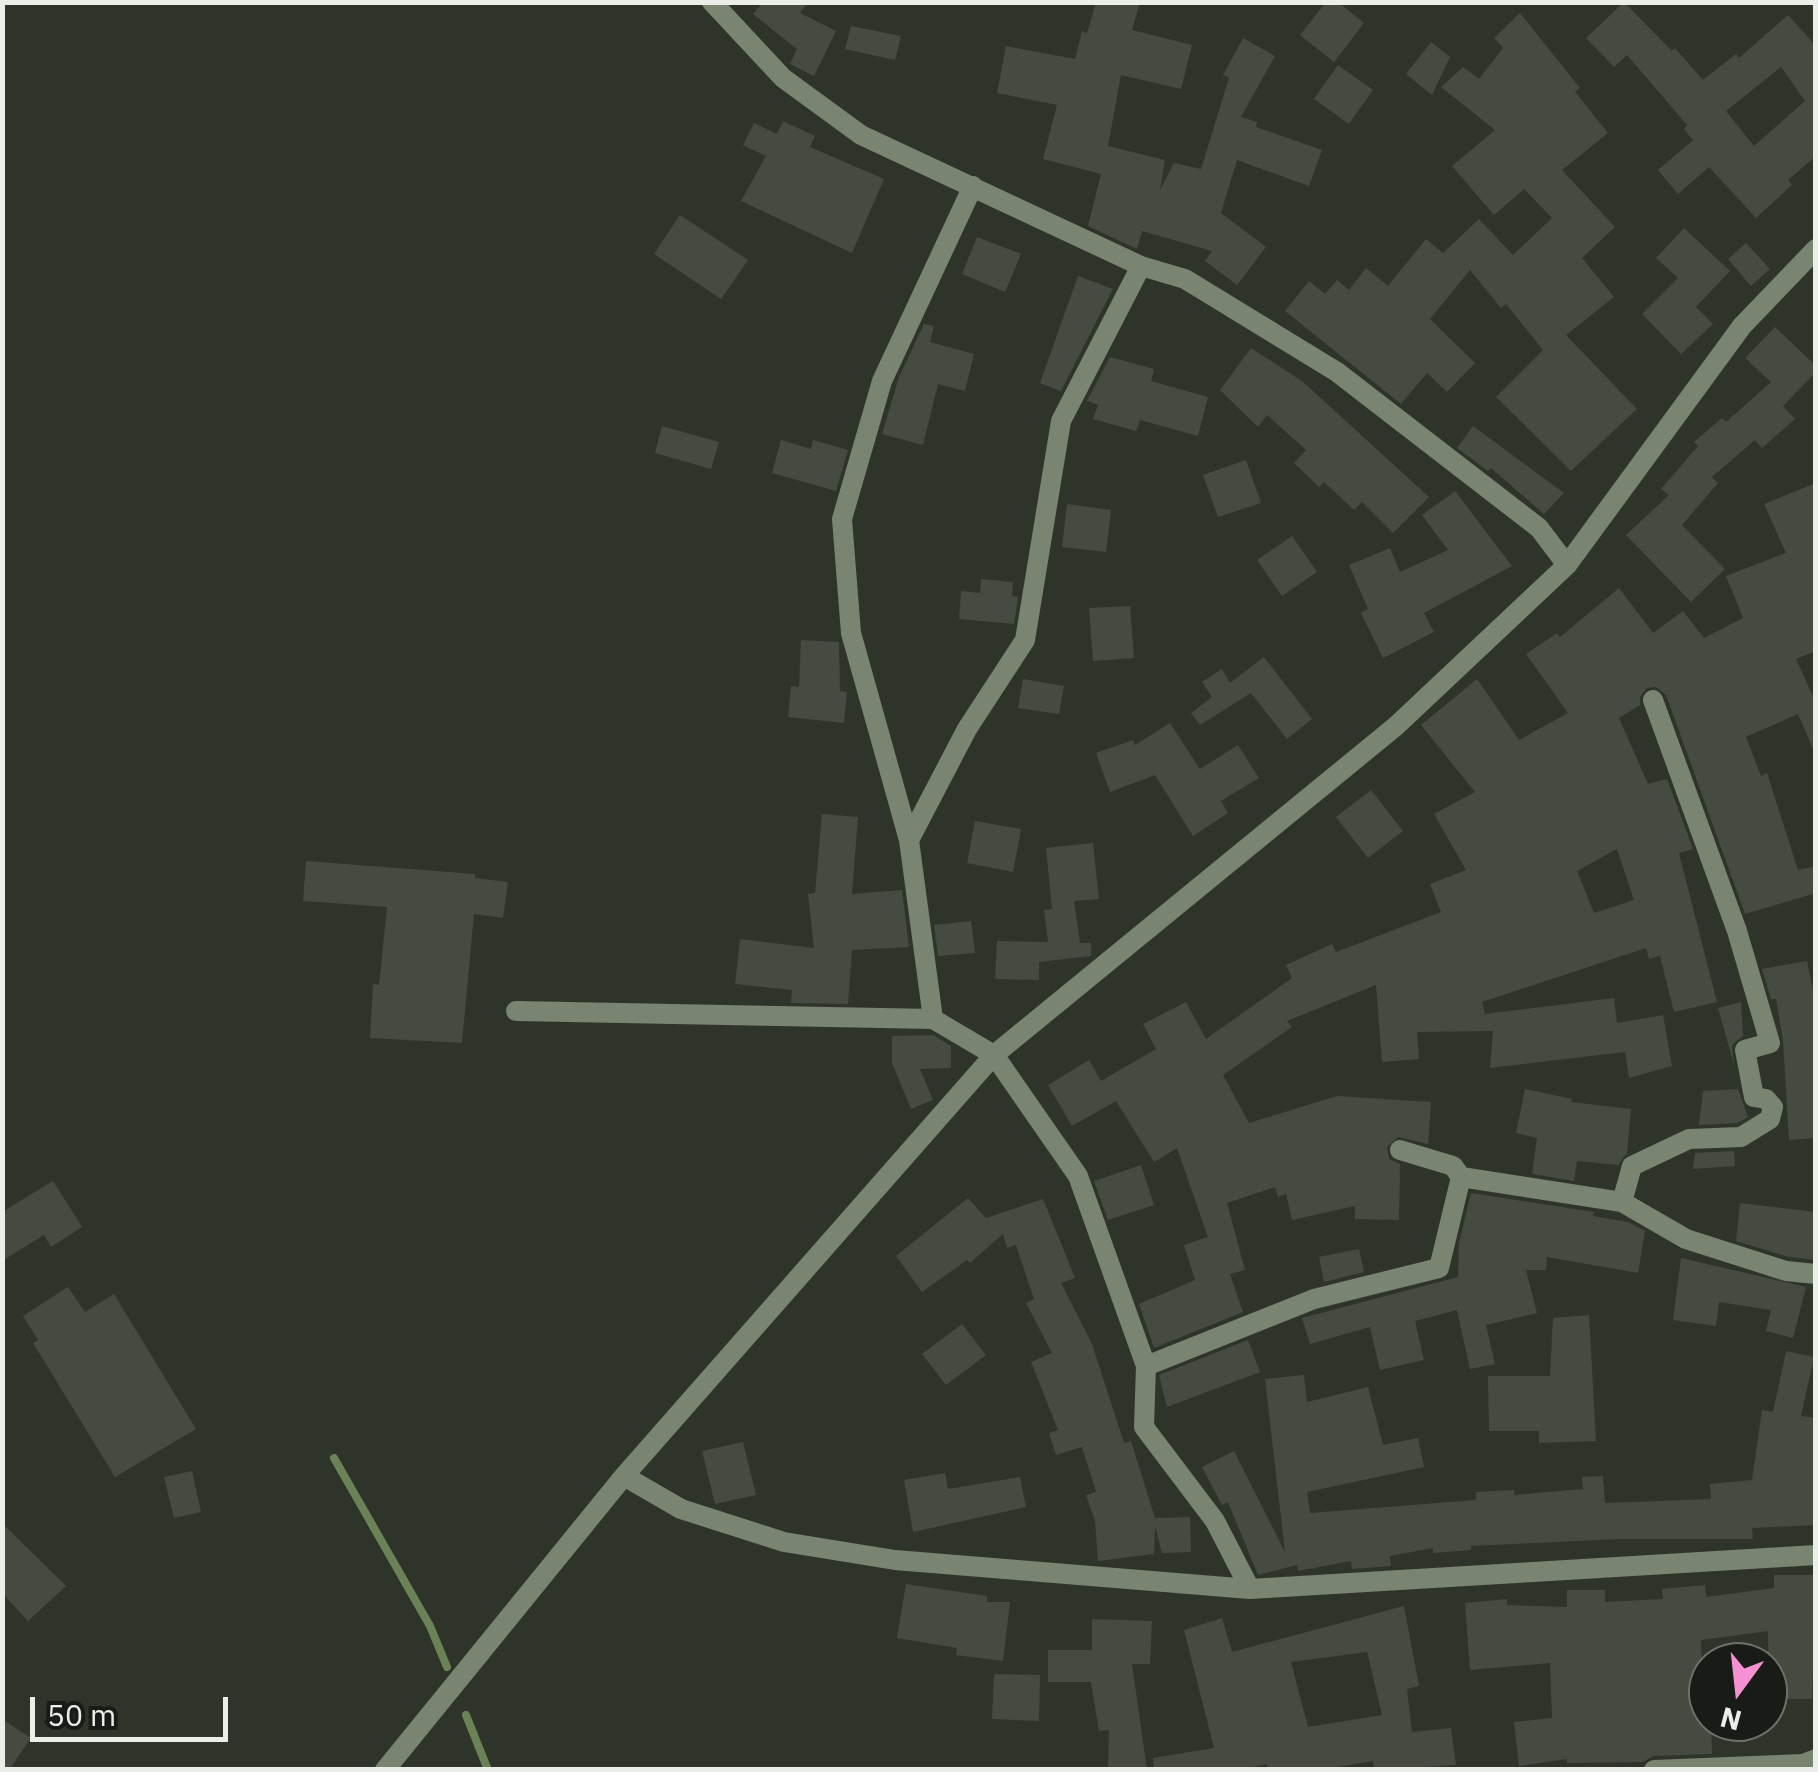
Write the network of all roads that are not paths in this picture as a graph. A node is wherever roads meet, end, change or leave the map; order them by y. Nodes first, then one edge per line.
1 (712, 2) edge
2 (974, 186) junction
3 (1816, 249) edge
4 (1142, 266) junction
5 (1568, 565) junction
6 (1653, 700) dead end
7 (909, 840) junction
8 (516, 1010) dead end
9 (933, 1019) junction
10 (994, 1055) junction
11 (1400, 1150) dead end
12 (1462, 1177) junction
13 (1622, 1202) junction
14 (1816, 1274) edge
15 (1146, 1366) junction
16 (624, 1476) junction
17 (1816, 1555) edge
18 (1250, 1589) junction
19 (1816, 1759) edge
20 (385, 1770) edge
21 (1654, 1770) edge

1 - 2 street
2 - 4 street
2 - 7 street
3 - 5 street
4 - 5 street
4 - 7 street
5 - 10 street
6 - 13 street
7 - 9 street
8 - 9 street
9 - 10 street
10 - 15 street
10 - 16 street
11 - 12 street
12 - 13 street
12 - 15 street
13 - 14 street
15 - 18 street
16 - 18 street
16 - 20 street
17 - 18 street
19 - 21 street

